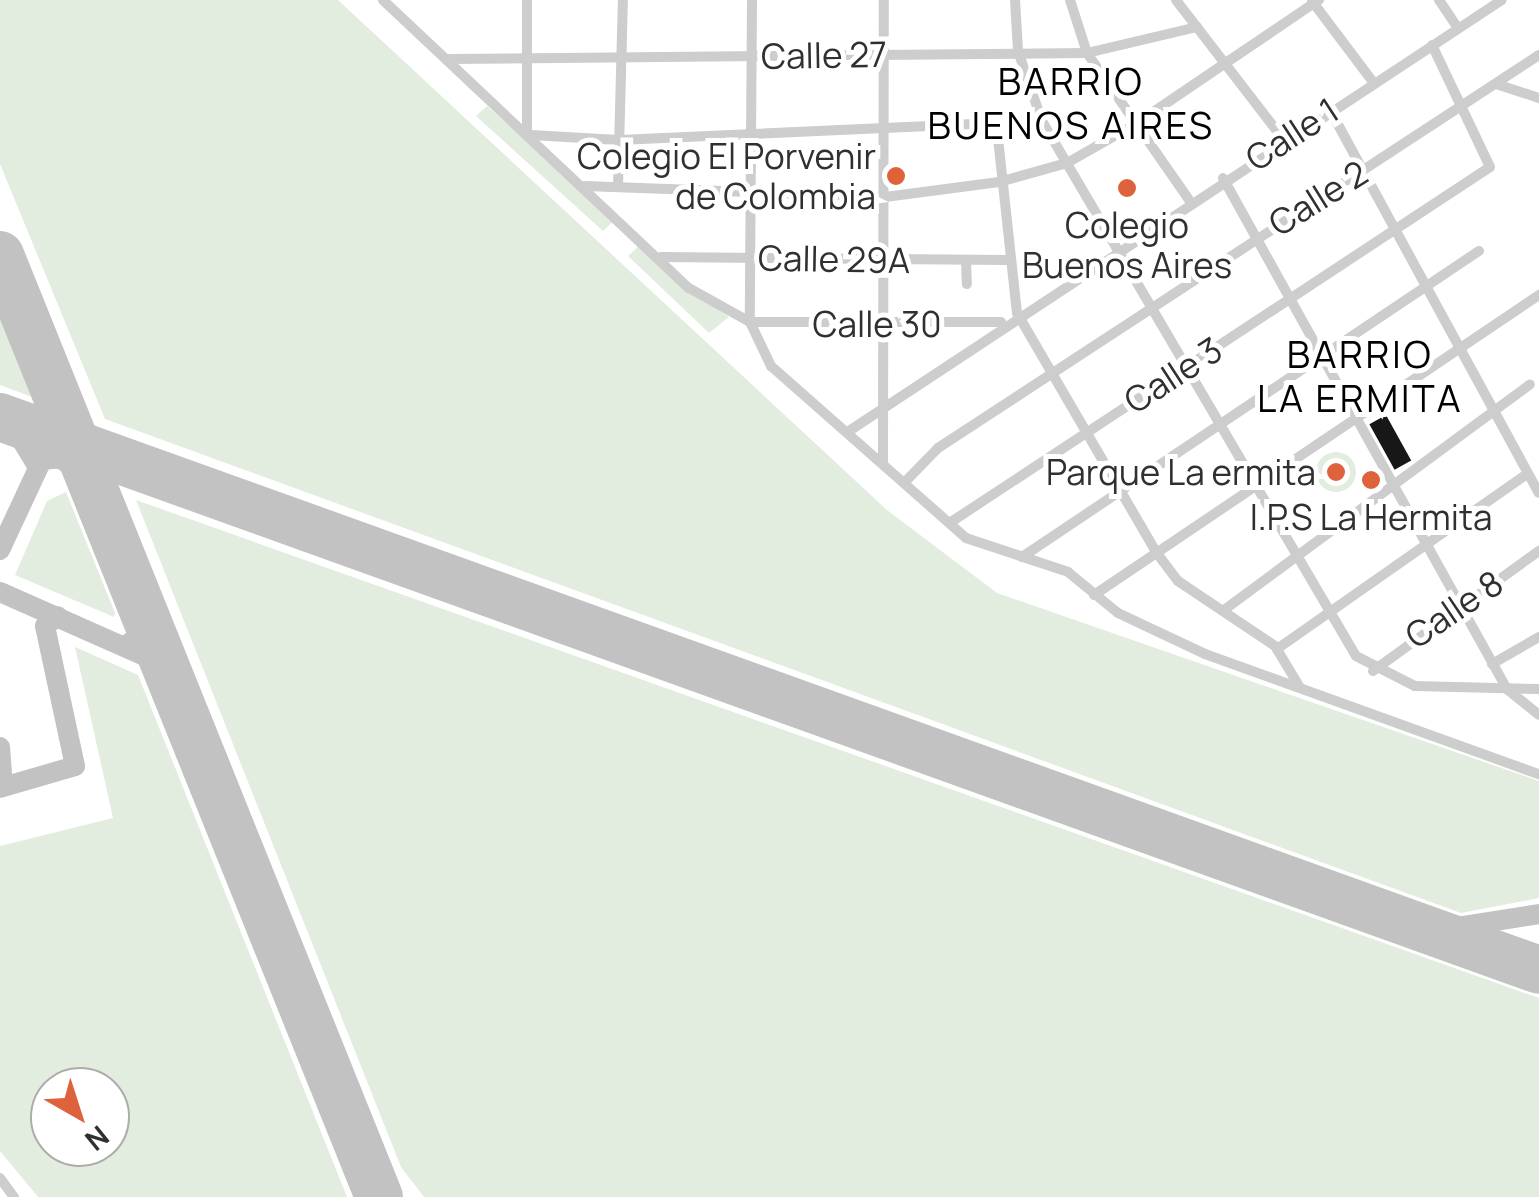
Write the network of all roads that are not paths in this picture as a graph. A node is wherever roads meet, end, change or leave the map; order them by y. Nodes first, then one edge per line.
1 (384, 0) edge
2 (527, 0) edge
3 (623, 0) edge
4 (752, 0) edge
5 (884, 0) edge
6 (1015, 0) edge
7 (1070, 0) edge
8 (1176, 0) edge
9 (1439, 0) edge
10 (1502, 0) edge
11 (1315, 1) edge
12 (1196, 27) junction
13 (1458, 28) junction
14 (1432, 45) junction
15 (1018, 50) junction
16 (1087, 53) junction
17 (529, 54) junction
18 (884, 54) junction
19 (621, 55) junction
20 (1539, 55) edge
21 (750, 56) junction
22 (449, 59) junction
23 (1224, 66) junction
24 (1374, 82) junction
25 (1496, 84) junction
26 (1539, 98) edge
27 (1466, 104) junction
28 (1330, 110) junction
29 (1042, 121) junction
30 (886, 123) junction
31 (1137, 123) junction
32 (998, 130) junction
33 (529, 134) junction
34 (751, 134) junction
35 (619, 140) junction
36 (1284, 140) junction
37 (1066, 164) junction
38 (1361, 171) junction
39 (1223, 178) junction
40 (999, 182) junction
41 (585, 186) junction
42 (618, 187) junction
43 (751, 190) junction
44 (884, 196) junction
45 (1189, 200) junction
46 (1391, 233) junction
47 (1256, 236) junction
48 (1115, 247) junction
49 (1479, 251) dead end
50 (660, 257) junction
51 (749, 257) junction
52 (966, 260) junction
53 (1008, 260) junction
54 (883, 261) junction
55 (966, 284) dead end
56 (1422, 290) junction
57 (1539, 295) edge
58 (1290, 298) junction
59 (1153, 306) junction
60 (1017, 313) junction
61 (750, 322) junction
62 (1003, 322) junction
63 (978, 323) junction
64 (884, 327) junction
65 (982, 336) junction
66 (1460, 353) junction
67 (1324, 358) junction
68 (1187, 366) junction
69 (1053, 371) junction
70 (1530, 384) dead end
71 (883, 405) junction
72 (1493, 415) junction
73 (1359, 422) junction
74 (1223, 427) junction
75 (849, 431) junction
76 (1086, 432) junction
77 (883, 462) junction
78 (1527, 474) junction
79 (904, 483) junction
80 (1391, 485) junction
81 (1258, 491) junction
82 (1539, 494) edge
83 (1120, 496) junction
84 (951, 522) junction
85 (1428, 544) junction
86 (1539, 551) edge
87 (1156, 552) junction
88 (1291, 554) junction
89 (1022, 557) junction
90 (1094, 595) junction
91 (1461, 604) junction
92 (1224, 610) junction
93 (1328, 614) junction
94 (1539, 637) edge
95 (1277, 649) junction
96 (1492, 664) junction
97 (1373, 670) junction
98 (1299, 686) junction
99 (1539, 688) edge
100 (1507, 689) junction
101 (1539, 715) edge
102 (1539, 774) edge
103 (1, 1180) edge
104 (14, 1197) edge

1 - 22 street
2 - 17 street
3 - 19 street
4 - 21 street
5 - 18 street
6 - 15 street
7 - 16 street
8 - 12 street
9 - 13 street
10 - 13 street, Calle 1
11 - 23 street
11 - 24 street
12 - 16 street, Calle 27
12 - 23 street
13 - 14 street, Calle 1
14 - 24 street, Calle 1
14 - 27 street
15 - 16 street, Calle 27
15 - 18 street, Calle 27
15 - 29 street
16 - 31 street
17 - 19 street, Calle 27
17 - 22 street, Calle 27
17 - 33 street
18 - 21 street, Calle 27
18 - 30 street
19 - 21 street, Calle 27
19 - 35 street
20 - 25 street, Calle 2
21 - 34 street
22 - 33 street
23 - 31 street
23 - 36 street
24 - 28 street, Calle 1
25 - 26 street
25 - 27 street, Calle 2
27 - 38 street, Calle 2
27 - 46 street, Calle 3
28 - 36 street, Calle 1
28 - 38 street
29 - 32 street
29 - 37 street
30 - 32 street
30 - 34 street
30 - 44 street
31 - 37 street
31 - 45 street
32 - 40 street
33 - 35 street
33 - 41 street
34 - 35 street
34 - 43 street
35 - 42 street
36 - 39 street, Calle 1
37 - 40 street
37 - 48 street
38 - 46 street
38 - 47 street, Calle 2
39 - 45 street, Calle 1
39 - 47 street
40 - 44 street
40 - 53 street
41 - 42 street
41 - 50 street
42 - 43 street
43 - 44 street
43 - 51 street
44 - 54 street
45 - 48 street, Calle 1
46 - 56 street
46 - 58 street, Calle 3
47 - 58 street
47 - 59 street, Calle 2
48 - 59 street
48 - 60 street, Calle 1
49 - 56 street
50 - 51 street, Calle 29A
50 - 61 street
51 - 54 street, Calle 29A
51 - 61 street
52 - 53 street, Calle 29A
52 - 54 street, Calle 29A
52 - 55 street
53 - 60 street
54 - 64 street
56 - 66 street
56 - 67 street
57 - 66 street
58 - 67 street
58 - 68 street, Calle 3
59 - 68 street
59 - 69 street, Calle 2
60 - 62 street, Calle 1
60 - 69 street
61 - 64 street, Calle 30
61 - 75 street
62 - 63 street, Calle 30
62 - 65 street, Calle 1
63 - 64 street, Calle 30
63 - 65 street
64 - 71 street
65 - 71 street, Calle 1
66 - 72 street
66 - 73 street
67 - 73 street
67 - 74 street
68 - 74 street
68 - 76 street, Calle 3
69 - 76 street
69 - 79 street, Calle 2
70 - 72 street
71 - 75 street, Calle 1
71 - 77 street
72 - 78 street
72 - 80 street
73 - 80 street
73 - 81 street
74 - 81 street
74 - 83 street
75 - 77 street
76 - 83 street
76 - 84 street, Calle 3
77 - 79 street
78 - 82 street
78 - 85 street
79 - 84 street
80 - 85 street
80 - 88 street
81 - 87 street
81 - 88 street
83 - 87 street
83 - 89 street
84 - 89 street
85 - 91 street
85 - 93 street
86 - 91 street, Calle 8
87 - 90 street
87 - 92 street
88 - 92 street
88 - 93 street
89 - 90 street
90 - 98 street
91 - 96 street
91 - 97 street, Calle 8
92 - 95 street
93 - 95 street
93 - 97 street
94 - 96 street
95 - 98 street
96 - 100 street
97 - 100 street
98 - 102 street
99 - 100 street
100 - 101 street
103 - 104 street

